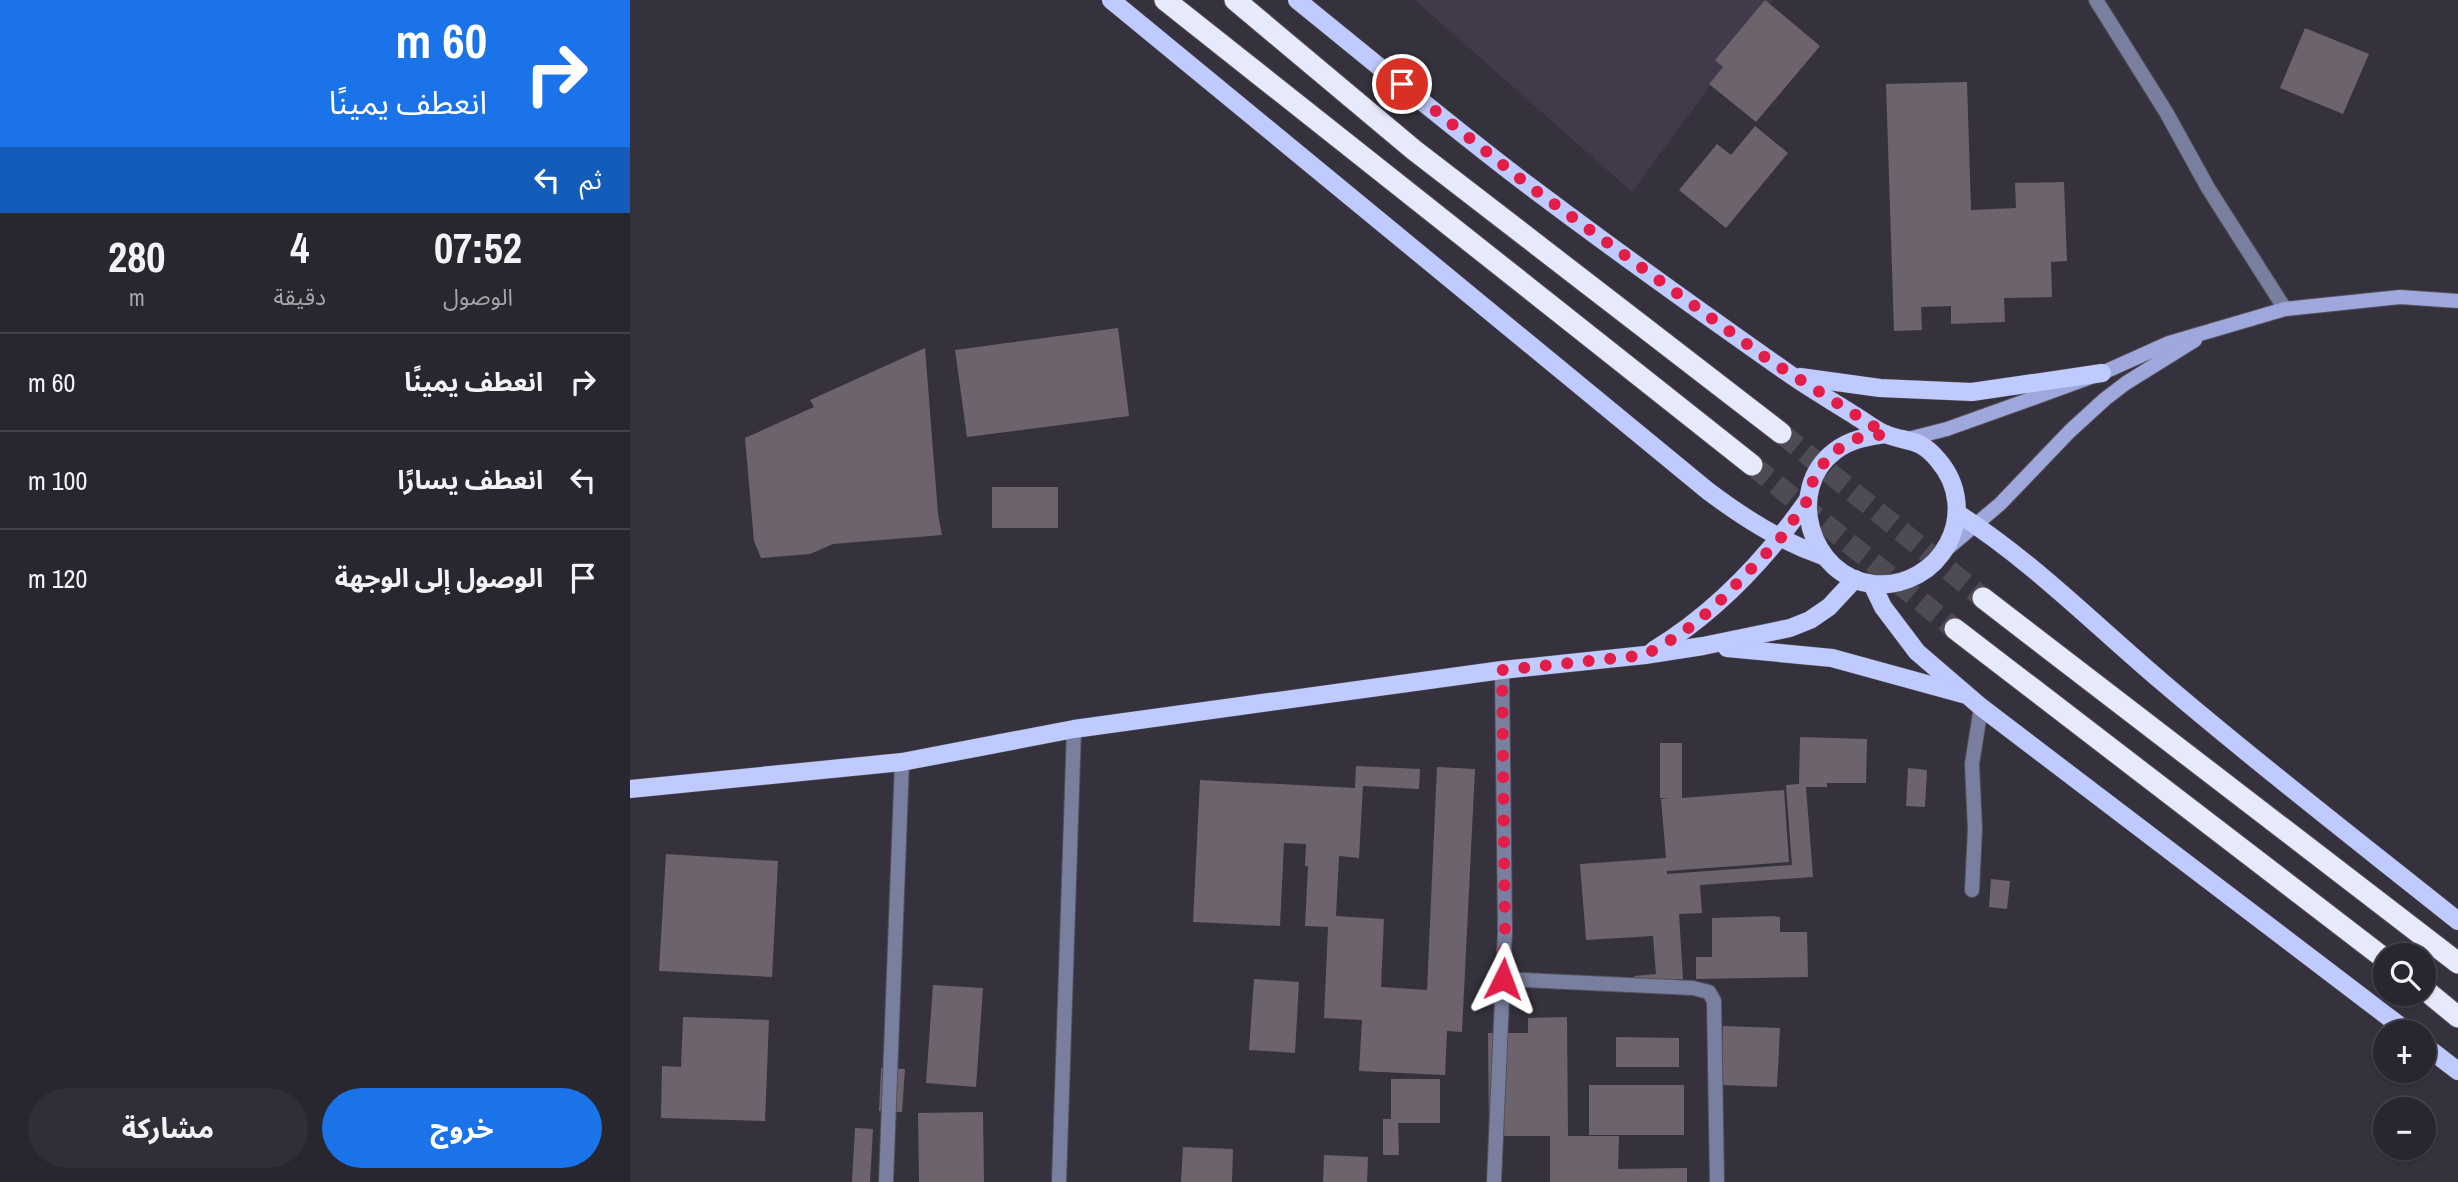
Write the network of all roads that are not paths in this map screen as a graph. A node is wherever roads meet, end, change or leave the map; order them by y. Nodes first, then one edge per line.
1 (1111, 0) edge
2 (1165, 0) edge
3 (1235, 0) edge
4 (1297, 0) edge
5 (2096, 0) edge
6 (2458, 302) edge
7 (2285, 309) junction
8 (2211, 330) junction
9 (2102, 373) junction
10 (1791, 376) junction
11 (1781, 433) tunnel mouth
12 (1886, 434) junction
13 (1908, 439) junction
14 (1752, 465) tunnel mouth
15 (1807, 501) junction
16 (1957, 513) junction
17 (1975, 524) junction
18 (1780, 539) junction
19 (1944, 551) junction
20 (1823, 556) junction
21 (1863, 581) junction
22 (1983, 598) tunnel mouth
23 (1955, 629) tunnel mouth
24 (1703, 646) junction
25 (1645, 655) junction
26 (1502, 670) junction
27 (1974, 701) junction
28 (1074, 729) junction
29 (902, 762) junction
30 (630, 789) edge
31 (1972, 890) dead end
32 (2458, 921) edge
33 (2373, 950) edge
34 (2458, 963) edge
35 (1503, 979) junction
36 (2436, 999) edge
37 (2458, 1017) edge
38 (2392, 1020) edge
39 (2436, 1054) edge
40 (2458, 1071) edge
41 (886, 1182) edge
42 (1059, 1182) edge
43 (1494, 1182) edge
44 (1717, 1182) edge

1 - 18 main road
2 - 14 highway
3 - 11 highway
4 - 10 main road
5 - 7 street
6 - 7 main road
7 - 8 main road
8 - 9 main road
8 - 17 main road
9 - 10 main road
9 - 13 main road
10 - 12 main road
12 - 13 main road
12 - 15 main road
13 - 16 main road
15 - 18 main road
15 - 20 main road
16 - 17 main road
16 - 19 main road
17 - 19 main road
17 - 32 main road
18 - 20 main road
18 - 25 main road
19 - 21 main road
20 - 21 main road
21 - 24 main road
21 - 27 main road
22 - 34 highway
23 - 33 highway
24 - 25 main road
24 - 27 main road
25 - 26 main road
26 - 28 main road
26 - 35 street
27 - 31 street
27 - 38 main road
28 - 29 main road
28 - 42 street
29 - 30 main road
29 - 41 street
35 - 43 street
35 - 44 street
36 - 37 highway
39 - 40 main road

